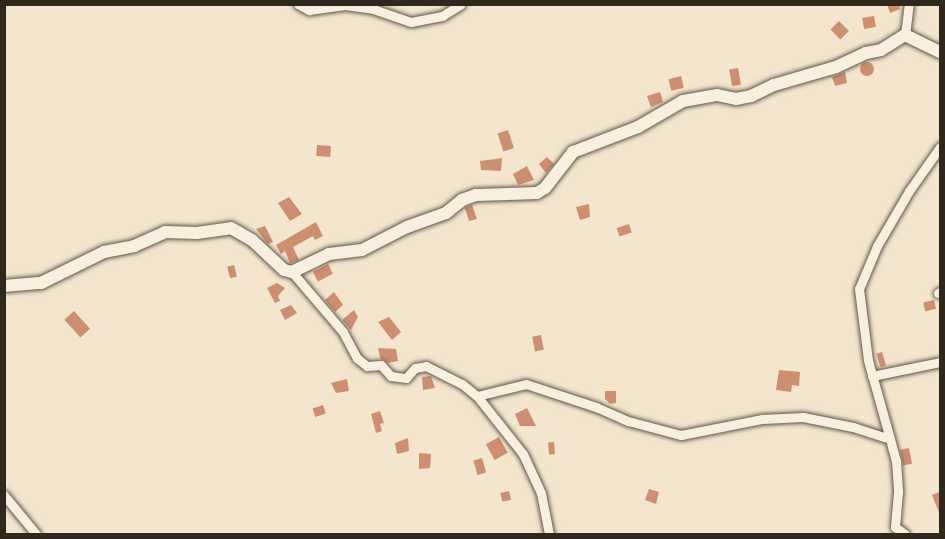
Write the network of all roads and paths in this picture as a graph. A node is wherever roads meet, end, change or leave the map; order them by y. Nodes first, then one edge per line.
1 (298, 4) edge
2 (461, 4) edge
3 (909, 4) edge
4 (905, 35) junction
5 (940, 52) edge
6 (940, 147) edge
7 (292, 272) junction
8 (4, 286) edge
9 (940, 362) edge
10 (872, 376) junction
11 (477, 396) junction
12 (890, 439) junction
13 (4, 495) edge
14 (36, 534) edge
15 (549, 534) edge
16 (905, 534) edge

1 - 2 street
3 - 4 street
4 - 5 main road
4 - 7 main road
6 - 10 street
7 - 8 main road
7 - 11 street
9 - 10 street
10 - 12 street
11 - 12 street
11 - 15 street
12 - 16 street
13 - 14 street

